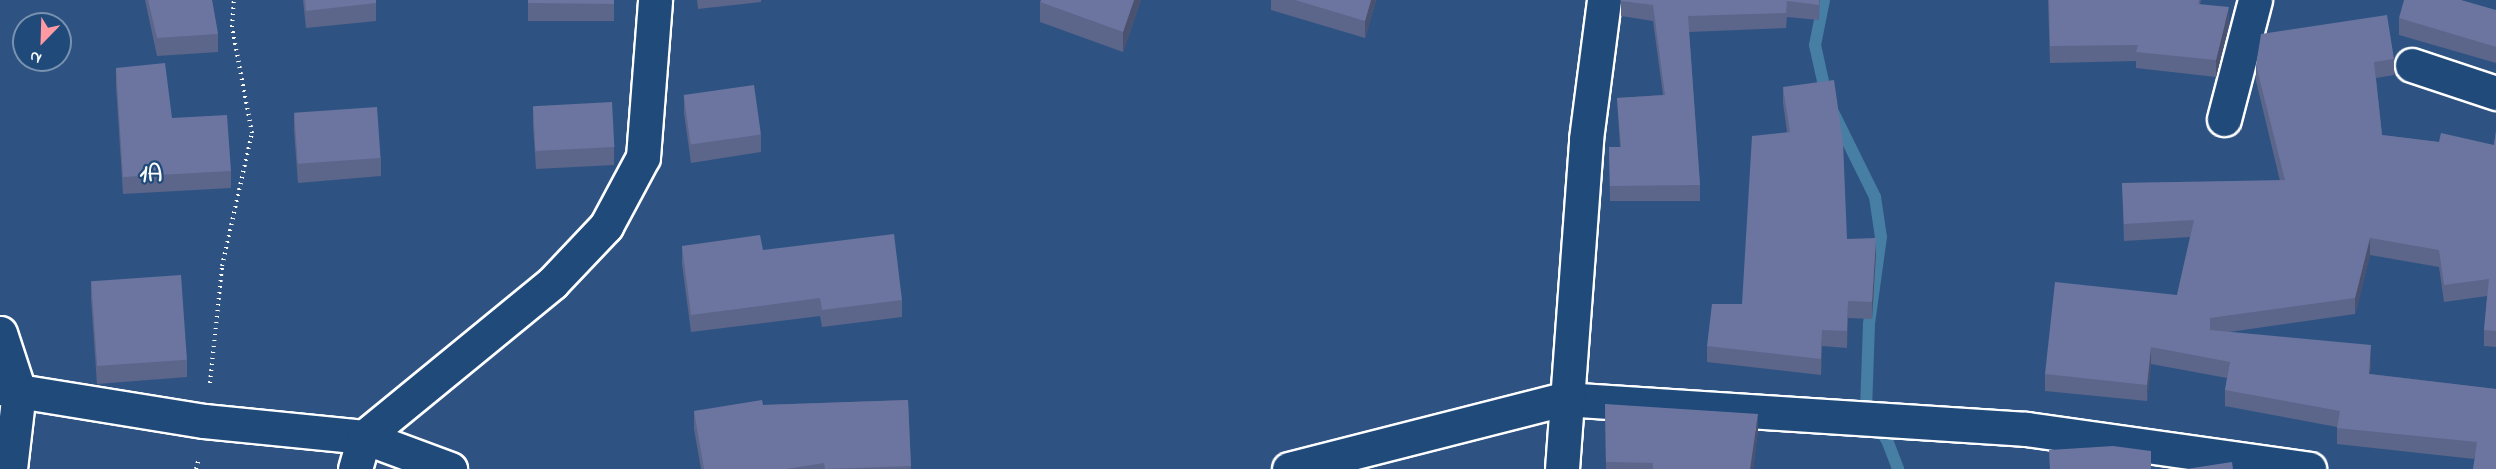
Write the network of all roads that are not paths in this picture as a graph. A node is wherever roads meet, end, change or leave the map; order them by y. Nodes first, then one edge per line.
1 (656, 0) edge
2 (1604, 0) edge
3 (2255, 0) edge
4 (2412, 65) dead end
5 (2496, 93) edge
6 (2224, 119) dead end
7 (0, 333) edge
8 (10, 390) edge
9 (1564, 399) junction
10 (364, 437) junction
11 (10, 469) edge
12 (355, 469) edge
13 (450, 469) edge
14 (1289, 469) edge
15 (1562, 469) edge
16 (2309, 469) edge

1 - 10 street
2 - 9 street
3 - 6 street
4 - 5 street
7 - 8 street
8 - 10 street
8 - 11 street
9 - 14 street
9 - 15 street
9 - 16 street
10 - 12 street
10 - 13 street

